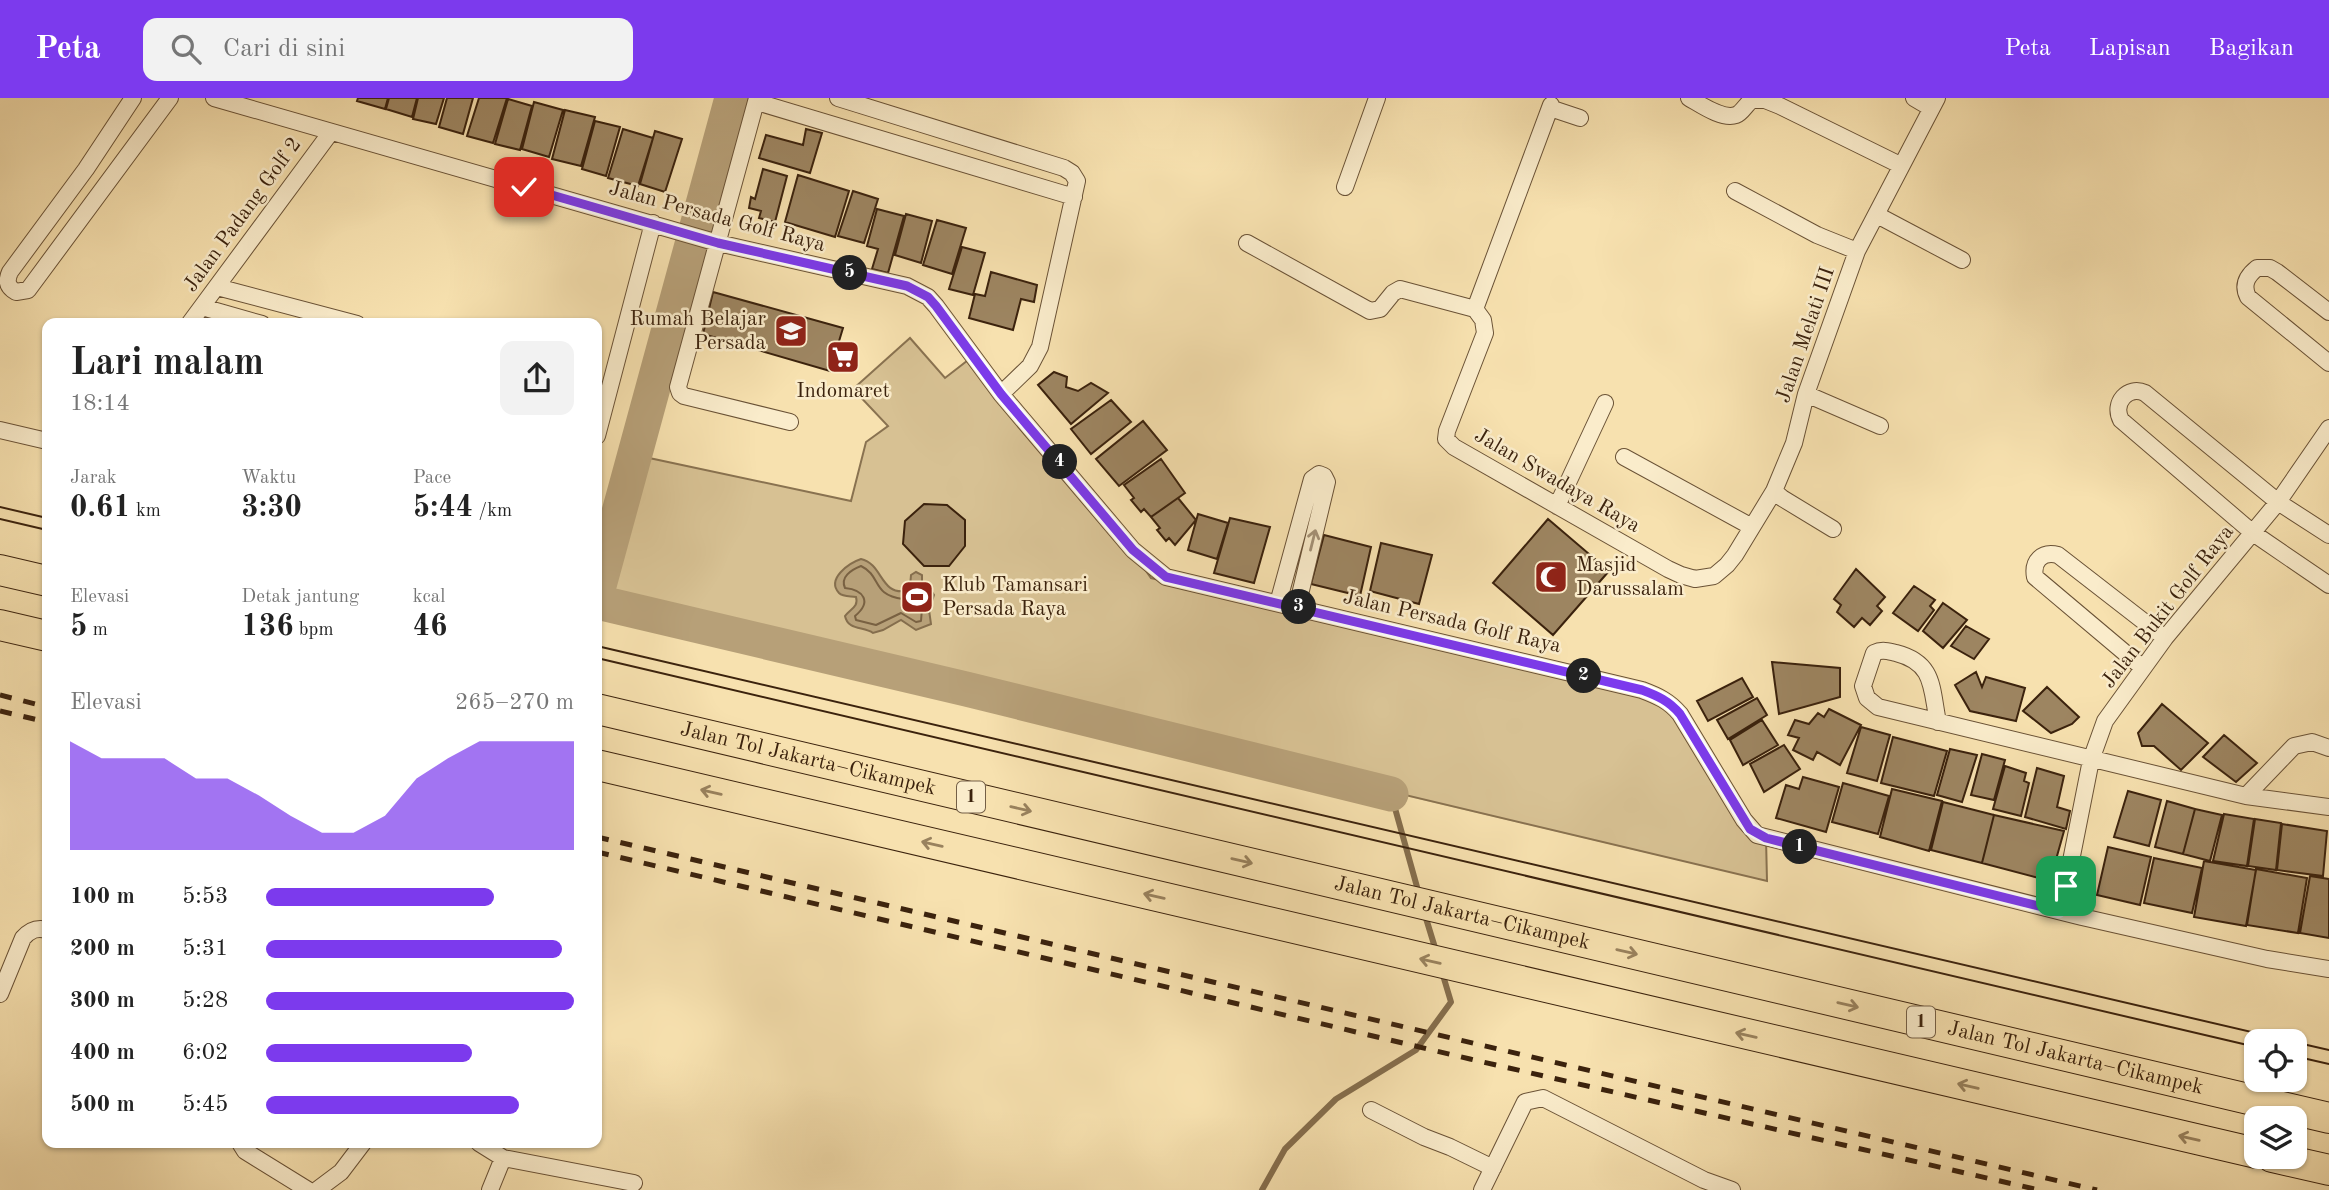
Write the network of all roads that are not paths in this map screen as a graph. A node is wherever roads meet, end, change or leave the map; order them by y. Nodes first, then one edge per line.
1 (133, 98) edge
2 (170, 98) edge
3 (214, 98) edge
4 (838, 98) edge
5 (1377, 98) edge
6 (1689, 98) edge
7 (1914, 98) edge
8 (757, 100) edge
9 (1551, 103) edge
10 (1934, 103) edge
11 (1580, 118) dead end
12 (331, 132) junction
13 (1900, 165) junction
14 (1345, 187) dead end
15 (1735, 191) dead end
16 (1074, 197) junction
17 (1877, 215) junction
18 (653, 223) junction
19 (714, 242) junction
20 (1247, 243) dead end
21 (1857, 251) junction
22 (1962, 260) dead end
23 (217, 287) junction
24 (202, 307) junction
25 (1475, 309) junction
26 (2329, 312) edge
27 (194, 318) edge
28 (241, 318) edge
29 (334, 318) edge
30 (2329, 363) edge
31 (603, 388) edge
32 (1001, 394) junction
33 (1806, 394) junction
34 (1605, 403) dead end
35 (790, 422) dead end
36 (1880, 426) dead end
37 (2329, 428) edge
38 (0, 430) edge
39 (42, 440) edge
40 (1624, 457) dead end
41 (1774, 491) junction
42 (2278, 502) junction
43 (1557, 506) junction
44 (1752, 527) junction
45 (1833, 529) dead end
46 (2253, 533) junction
47 (2329, 535) edge
48 (0, 570) edge
49 (1709, 578) joint
50 (42, 580) edge
51 (2329, 584) edge
52 (1278, 603) junction
53 (1297, 607) junction
54 (0, 625) edge
55 (42, 635) edge
56 (2165, 638) junction
57 (2143, 668) junction
58 (602, 710) edge
59 (1938, 722) junction
60 (2329, 748) edge
61 (2091, 760) junction
62 (602, 766) edge
63 (2246, 796) junction
64 (2329, 807) edge
65 (2059, 911) junction
66 (42, 930) edge
67 (2329, 969) edge
68 (0, 994) edge
69 (1371, 1110) dead end
70 (2329, 1118) edge
71 (243, 1148) edge
72 (359, 1148) edge
73 (487, 1148) edge
74 (2244, 1150) edge
75 (503, 1158) junction
76 (2307, 1165) edge
77 (1493, 1168) junction
78 (2329, 1170) edge
79 (634, 1183) dead end
80 (1702, 1185) edge
81 (308, 1190) edge
82 (317, 1190) edge
83 (491, 1190) edge
84 (1482, 1190) edge
85 (1732, 1190) edge

1 - 2 street
3 - 12 street, Jalan Persada Golf Raya
4 - 16 street
5 - 14 street
6 - 13 street
7 - 10 street
8 - 16 street
8 - 19 street
9 - 11 street
9 - 25 street
10 - 13 street, Jalan Melati III
12 - 18 street, Jalan Persada Golf Raya
12 - 23 street, Jalan Padang Golf 2
13 - 17 street, Jalan Melati III
15 - 21 street
16 - 32 street
17 - 21 street, Jalan Melati III
17 - 22 street
18 - 19 street, Jalan Persada Golf Raya
18 - 31 street
19 - 32 street, Jalan Persada Golf Raya
19 - 35 street
20 - 25 street
21 - 33 street, Jalan Melati III
23 - 24 street, Jalan Padang Golf 2
23 - 29 street
24 - 27 street, Jalan Padang Golf 2
24 - 28 street
25 - 43 street, Jalan Swadaya Raya
26 - 30 street
32 - 52 street, Jalan Persada Golf Raya
33 - 36 street
33 - 41 street, Jalan Melati III
34 - 43 street
37 - 42 street, Jalan Bukit Golf Raya
38 - 39 street
40 - 44 street
41 - 44 street, Jalan Melati III
41 - 45 street
42 - 46 street, Jalan Bukit Golf Raya
42 - 46 street
42 - 47 street
43 - 49 street, Jalan Swadaya Raya
44 - 49 street, Jalan Melati III
46 - 51 street
46 - 56 street, Jalan Bukit Golf Raya
48 - 50 highway
52 - 53 street, Jalan Persada Golf Raya
53 -> 52 street
53 - 65 street, Jalan Persada Golf Raya
54 - 55 highway
56 - 57 street, Jalan Bukit Golf Raya
56 - 57 street
57 - 61 street, Jalan Bukit Golf Raya
58 -> 70 highway, Jalan Tol Jakarta–Cikampek / 1
59 - 59 street
59 - 61 street
60 - 63 street
61 - 63 street
61 - 65 street, Jalan Bukit Golf Raya
74 -> 62 highway
63 - 64 street
65 - 67 street, Jalan Persada Golf Raya
66 - 68 street
69 - 77 street
71 - 81 street
72 - 82 street
73 - 75 street
75 - 79 street
75 - 83 street
76 - 78 highway
77 - 80 street
77 - 84 street
80 - 85 street

